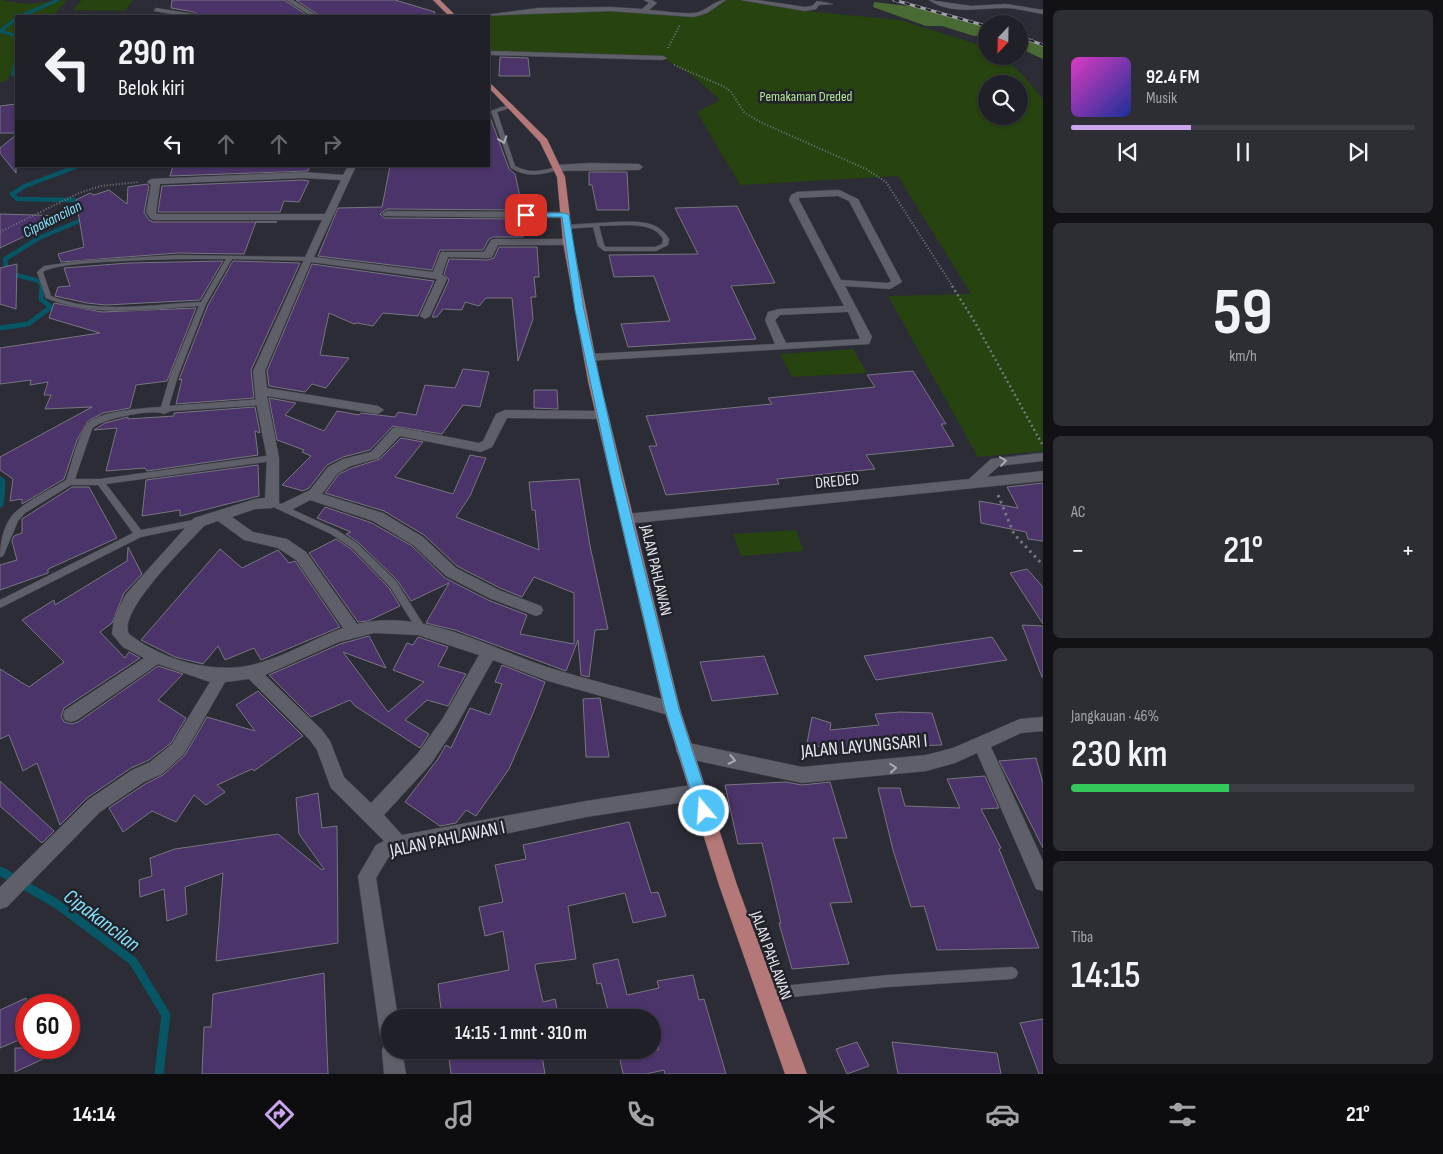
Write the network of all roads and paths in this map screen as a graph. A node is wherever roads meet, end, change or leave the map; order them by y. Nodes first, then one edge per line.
1 (159, 0) edge
2 (289, 0) edge
3 (436, 0) edge
4 (546, 0) edge
5 (647, 0) edge
6 (723, 0) edge
7 (744, 0) edge
8 (932, 0) edge
9 (830, 4) dead end
10 (156, 10) junction
11 (538, 10) junction
12 (644, 11) junction
13 (1043, 12) edge
14 (151, 15) edge
15 (188, 15) edge
16 (314, 15) edge
17 (452, 15) edge
18 (490, 15) edge
19 (683, 21) dead end
20 (490, 54) edge
21 (541, 54) junction
22 (663, 58) joint
23 (572, 64) dead end
24 (490, 85) edge
25 (511, 106) junction
26 (352, 167) edge
27 (558, 168) junction
28 (640, 168) dead end
29 (347, 178) junction
30 (153, 182) junction
31 (386, 214) dead end
32 (327, 217) junction
33 (596, 226) junction
34 (567, 228) junction
35 (0, 232) edge
36 (230, 257) junction
37 (308, 259) junction
38 (437, 274) junction
39 (838, 283) junction
40 (203, 304) junction
41 (852, 309) junction
42 (425, 316) dead end
43 (782, 348) junction
44 (590, 358) junction
45 (261, 396) junction
46 (164, 410) junction
47 (378, 410) dead end
48 (602, 415) junction
49 (1043, 457) edge
50 (273, 458) junction
51 (1043, 476) edge
52 (994, 480) junction
53 (70, 482) junction
54 (100, 482) junction
55 (972, 484) junction
56 (313, 496) junction
57 (279, 506) junction
58 (220, 515) junction
59 (626, 519) junction
60 (199, 522) junction
61 (139, 534) junction
62 (0, 554) edge
63 (1043, 566) edge
64 (0, 604) edge
65 (536, 610) dead end
66 (422, 630) junction
67 (354, 631) junction
68 (489, 652) junction
69 (157, 657) junction
70 (251, 671) junction
71 (219, 676) junction
72 (672, 709) junction
73 (71, 715) dead end
74 (1043, 724) edge
75 (981, 743) junction
76 (684, 750) junction
77 (698, 792) junction
78 (372, 815) junction
79 (398, 845) junction
80 (1043, 882) edge
81 (0, 900) edge
82 (1012, 973) dead end
83 (769, 999) junction
84 (386, 1009) edge
85 (393, 1059) edge
86 (395, 1074) edge
87 (796, 1074) edge

1 - 10 street
2 - 16 street
3 - 17 main road
4 - 11 street
5 - 12 street
6 - 12 street
7 - 9 street
8 - 13 street
10 - 14 street
10 - 15 street
11 - 12 street
11 - 18 street
19 - 22 path
20 - 21 street
21 - 22 street
21 - 23 street
24 - 25 main road, JALAN PAHLAWAN
25 - 27 main road, JALAN PAHLAWAN
25 -> 27 lane
26 - 29 street
27 - 28 street
27 - 34 main road, JALAN PAHLAWAN
29 - 30 street
29 - 32 street
30 - 32 street
30 - 35 path
31 - 34 street
32 - 37 street
33 - 33 lane
33 - 34 lane
34 - 38 street
34 - 44 main road, JALAN PAHLAWAN
36 - 37 lane
36 - 40 lane
36 - 40 lane
37 - 38 street
37 - 45 street
38 - 42 street
39 - 39 street
39 - 41 street
40 - 46 lane
41 - 43 street
41 - 43 street
43 - 44 street
44 - 48 main road, JALAN PAHLAWAN
45 - 46 lane
45 - 47 street
45 - 50 street
46 - 53 lane
48 - 56 street
48 - 59 main road, JALAN PAHLAWAN
55 -> 49 street
50 - 54 lane
50 - 57 street
51 - 52 street, DREDED
52 - 55 street, DREDED
52 - 63 path
53 - 54 lane
53 - 62 lane
54 - 61 lane
55 - 59 street, DREDED
56 - 57 street
56 - 65 street
57 - 58 street
57 - 66 lane
58 - 60 street
58 - 67 street
59 - 72 main road, JALAN PAHLAWAN
60 - 61 lane
60 - 69 street
61 - 64 lane
66 - 67 street
66 - 68 street
67 - 70 street
68 - 72 street
68 - 78 street
69 - 71 street
69 - 73 street
70 - 71 street
70 - 78 street
71 - 81 street
72 - 76 main road, JALAN PAHLAWAN
74 - 75 street, JALAN LAYUNGSARI I
76 -> 75 street, JALAN LAYUNGSARI I
75 - 80 street
76 - 77 main road, JALAN PAHLAWAN
77 - 79 street, JALAN PAHLAWAN I
77 - 83 main road, JALAN PAHLAWAN
78 - 79 street
79 - 84 street, JALAN PAHLAWAN I
82 - 83 lane
83 - 87 main road, JALAN PAHLAWAN
85 - 86 street

